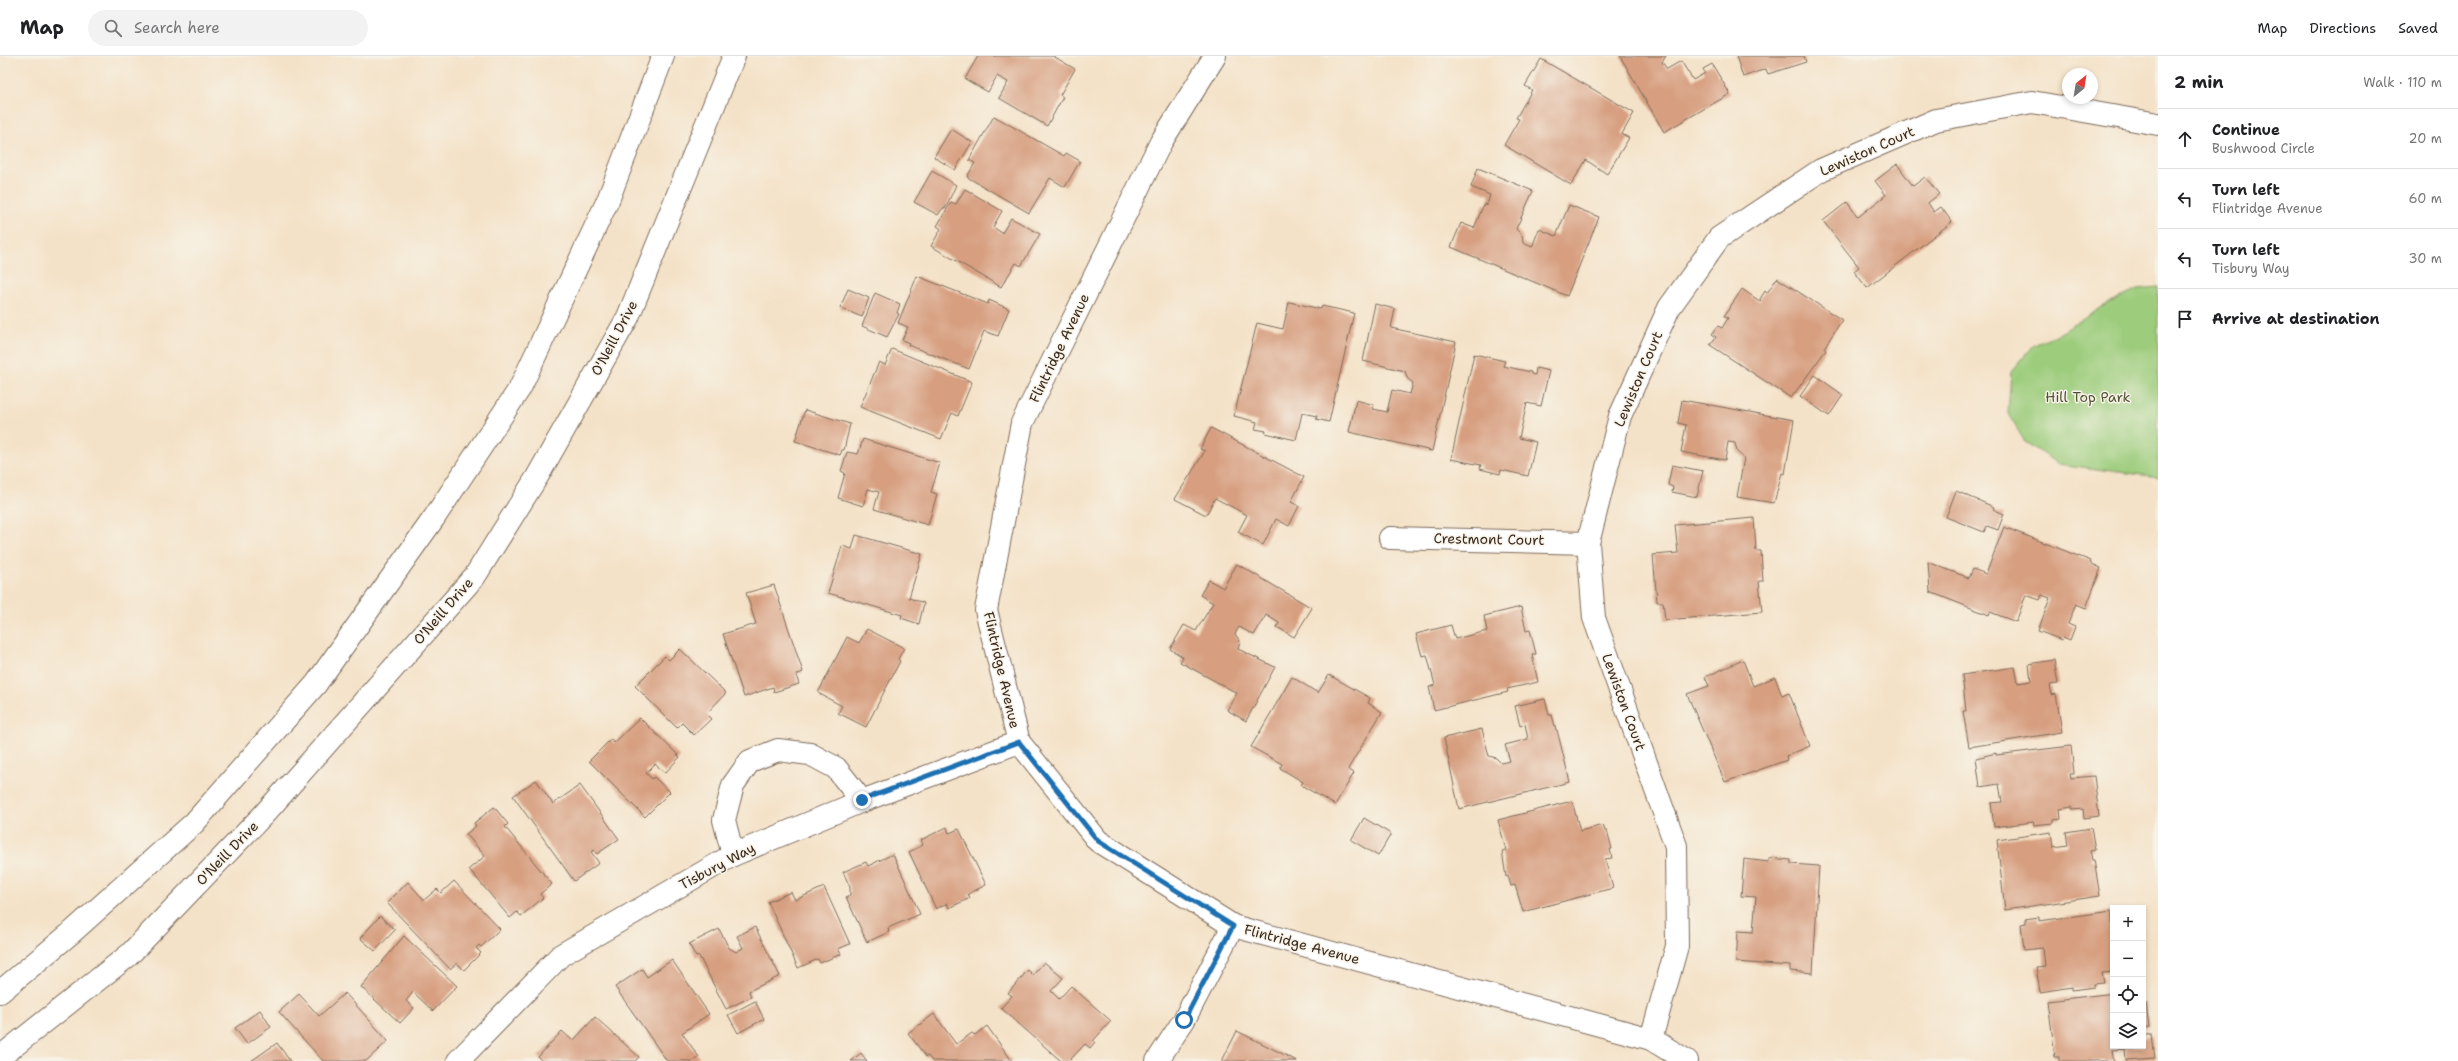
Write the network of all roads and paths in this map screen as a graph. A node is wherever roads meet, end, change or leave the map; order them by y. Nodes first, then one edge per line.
1 (663, 56) edge
2 (734, 56) edge
3 (1215, 56) edge
4 (2158, 124) edge
5 (1390, 538) dead end
6 (1588, 543) junction
7 (1019, 742) junction
8 (862, 800) junction
9 (732, 855) junction
10 (1233, 926) junction
11 (0, 992) edge
12 (1651, 1039) junction
13 (0, 1057) edge
14 (458, 1061) edge
15 (1157, 1061) edge
16 (1687, 1061) edge

1 - 11 street
2 - 13 street, O'Neill Drive
3 - 7 street, Flintridge Avenue
4 - 6 street, Lewiston Court
5 - 6 street, Crestmont Court
6 - 12 street, Lewiston Court
7 - 8 street, Tisbury Way
7 - 10 street, Flintridge Avenue
8 - 9 street, Tisbury Way
8 - 9 street
9 - 14 street, Tisbury Way
10 - 12 street, Flintridge Avenue
10 - 15 street
12 - 16 street, Flintridge Avenue

